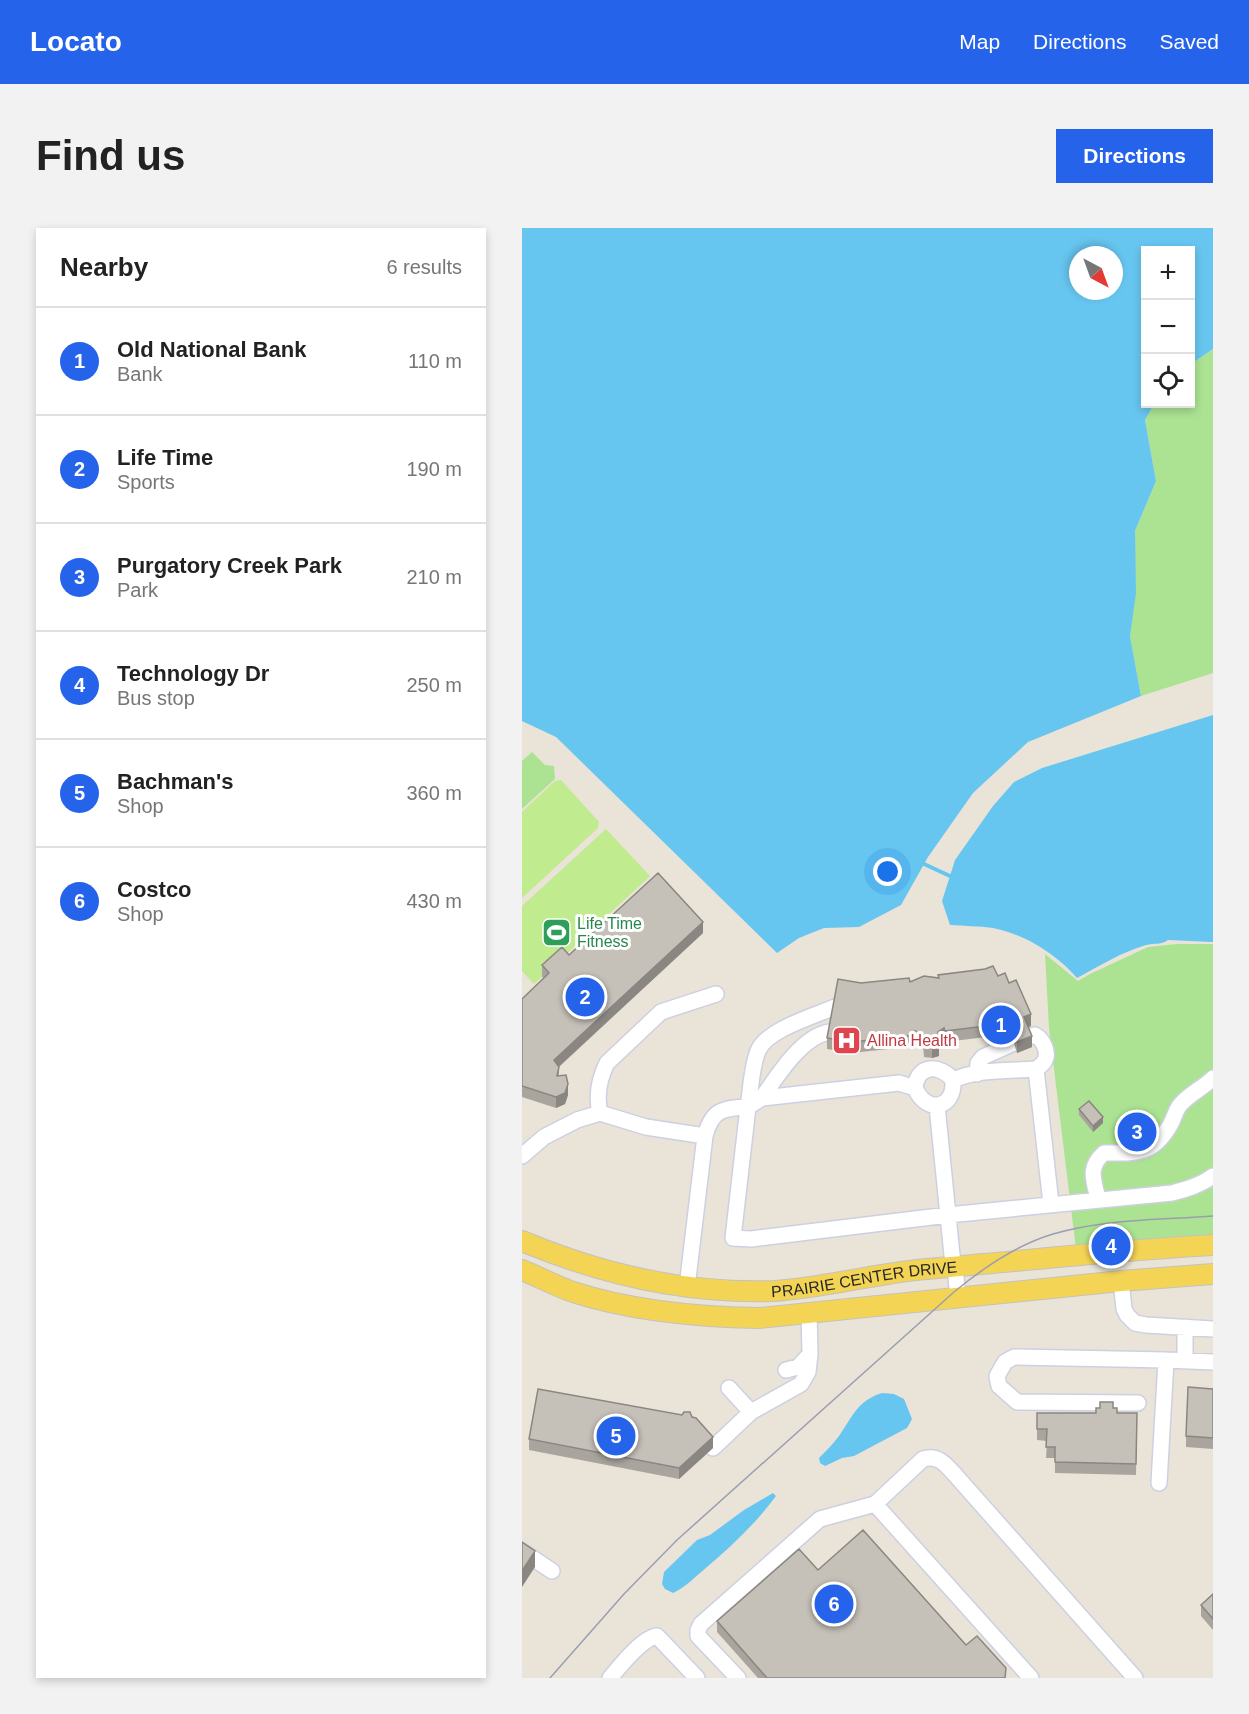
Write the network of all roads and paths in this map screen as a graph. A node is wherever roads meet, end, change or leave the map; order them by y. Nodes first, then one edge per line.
1 (716, 994) dead end
2 (834, 1007) edge
3 (830, 1032) edge
4 (1036, 1069) junction
5 (977, 1074) junction
6 (1213, 1078) edge
7 (953, 1080) junction
8 (915, 1088) junction
9 (762, 1098) junction
10 (937, 1106) junction
11 (748, 1107) junction
12 (600, 1113) junction
13 (705, 1136) junction
14 (522, 1155) edge
15 (1213, 1176) edge
16 (1098, 1199) junction
17 (1051, 1204) junction
18 (948, 1215) junction
19 (522, 1241) edge
20 (1213, 1245) edge
21 (955, 1267) junction
22 (522, 1270) edge
23 (1213, 1274) edge
24 (1121, 1281) junction
25 (687, 1287) junction
26 (958, 1298) junction
27 (809, 1313) junction
28 (1185, 1327) junction
29 (1213, 1329) edge
30 (810, 1354) junction
31 (1166, 1360) junction
32 (1185, 1360) junction
33 (1213, 1362) edge
34 (786, 1370) dead end
35 (729, 1388) dead end
36 (1138, 1403) dead end
37 (751, 1412) junction
38 (713, 1448) edge
39 (1159, 1483) dead end
40 (874, 1504) junction
41 (522, 1551) edge
42 (552, 1571) dead end
43 (1025, 1675) edge
44 (610, 1678) edge
45 (697, 1678) edge
46 (738, 1678) edge
47 (1136, 1678) edge

1 - 12 lane
2 - 11 lane
3 - 9 lane
4 - 5 lane
4 - 5 lane
4 - 17 lane
5 - 7 lane
6 - 16 lane
7 - 8 lane
7 - 10 lane
8 - 9 lane
8 - 10 lane
9 - 11 lane
10 - 18 lane
11 - 13 lane
11 - 18 lane
12 - 13 lane
12 - 14 lane
13 - 25 lane
15 - 16 lane
16 - 17 lane
17 - 18 lane
18 - 21 lane
19 - 25 main road, PRAIRIE CENTER DRIVE
20 - 21 main road, PRAIRIE CENTER DRIVE
21 - 25 main road, PRAIRIE CENTER DRIVE
21 - 26 lane
22 - 27 main road, PRAIRIE CENTER DRIVE
23 - 24 main road, PRAIRIE CENTER DRIVE
24 - 26 main road, PRAIRIE CENTER DRIVE
24 - 28 lane
26 - 27 main road, PRAIRIE CENTER DRIVE
27 - 30 lane
28 - 29 lane
28 - 32 lane
30 - 34 lane
30 - 37 lane
31 - 32 lane
31 - 36 lane
31 - 39 lane
32 - 33 lane
35 - 37 lane
37 - 38 lane
40 - 43 lane
40 - 46 lane
40 - 47 lane
41 - 42 lane
44 - 45 lane

